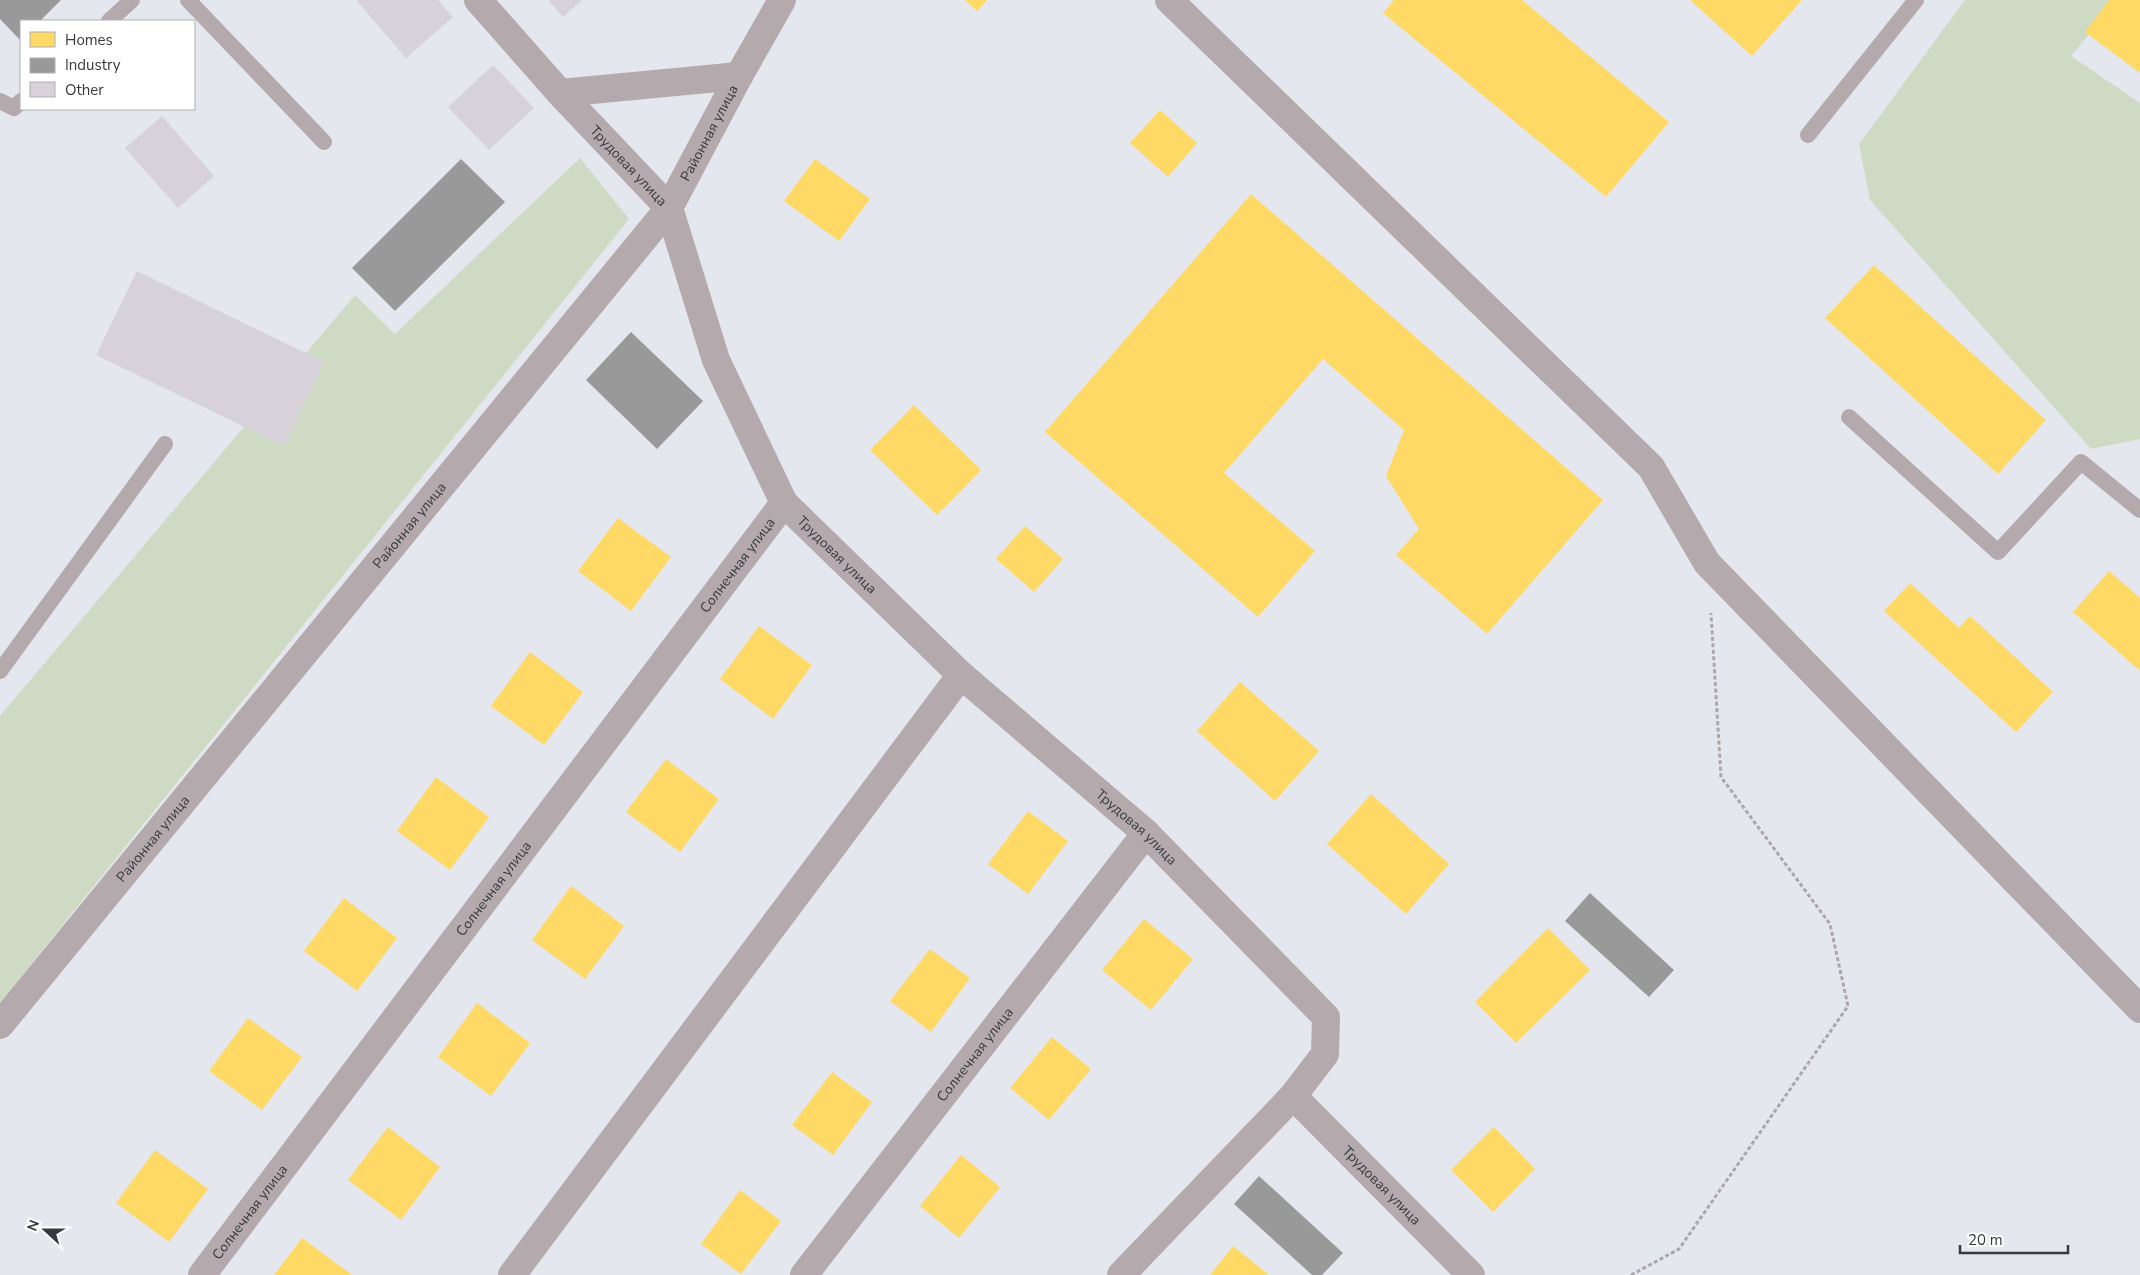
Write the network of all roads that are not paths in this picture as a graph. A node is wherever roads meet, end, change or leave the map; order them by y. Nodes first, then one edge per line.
1 (132, 0) edge
2 (188, 0) edge
3 (478, 0) edge
4 (782, 0) edge
5 (1169, 0) edge
6 (1916, 0) edge
7 (109, 20) edge
8 (739, 76) junction
9 (560, 93) junction
10 (0, 101) edge
11 (20, 102) edge
12 (1808, 135) dead end
13 (324, 142) dead end
14 (669, 208) junction
15 (1848, 416) dead end
16 (165, 444) dead end
17 (784, 503) junction
18 (2140, 510) edge
19 (0, 671) edge
20 (961, 675) junction
21 (1146, 833) junction
22 (2140, 1009) edge
23 (0, 1025) edge
24 (1293, 1096) junction
25 (202, 1275) edge
26 (512, 1275) edge
27 (804, 1275) edge
28 (1121, 1275) edge
29 (1471, 1275) edge

1 - 7 lane
2 - 13 lane
3 - 9 street, Трудовая улица
4 - 8 street, Районная улица
5 - 22 street
6 - 12 lane
8 - 9 street
8 - 14 street, Районная улица
9 - 14 street, Трудовая улица
10 - 11 lane
14 - 17 street, Трудовая улица
14 - 23 street, Районная улица
15 - 18 lane
16 - 19 lane
17 - 20 street, Трудовая улица
17 - 25 street, Солнечная улица
20 - 21 street, Трудовая улица
20 - 26 street
21 - 24 street, Трудовая улица
21 - 27 street, Солнечная улица
24 - 28 street
24 - 29 street, Трудовая улица

